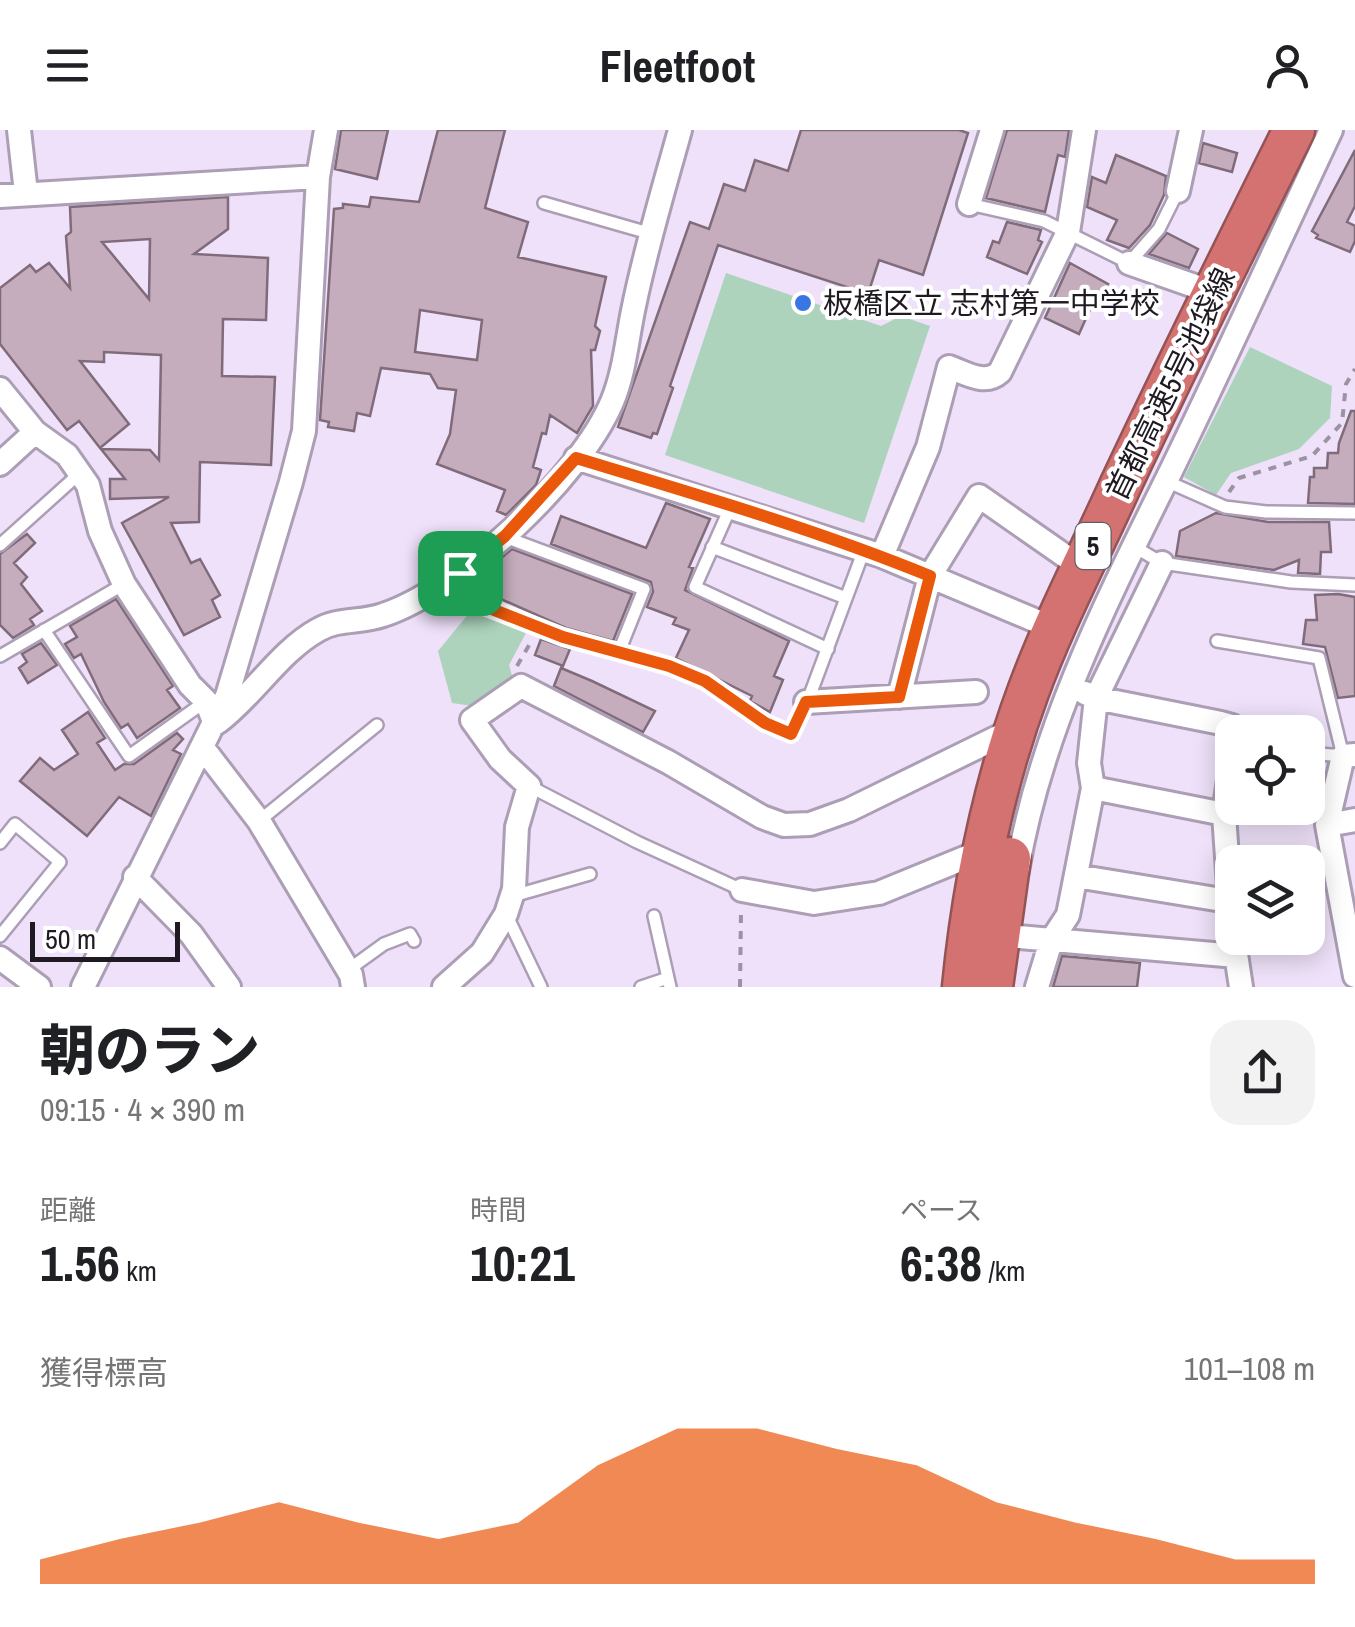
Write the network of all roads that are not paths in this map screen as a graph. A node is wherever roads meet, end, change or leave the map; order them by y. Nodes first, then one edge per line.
1 (20, 130) edge
2 (326, 130) edge
3 (680, 130) edge
4 (992, 130) edge
5 (1084, 130) edge
6 (1191, 130) edge
7 (1294, 130) edge
8 (1320, 130) edge
9 (1331, 130) edge
10 (318, 177) junction
11 (1178, 191) joint
12 (26, 193) junction
13 (0, 196) edge
14 (544, 203) dead end
15 (969, 204) joint
16 (1068, 232) junction
17 (652, 234) junction
18 (1129, 263) junction
19 (1206, 290) dead end
20 (0, 390) edge
21 (34, 432) junction
22 (576, 458) junction
23 (0, 464) edge
24 (80, 473) junction
25 (1166, 481) junction
26 (731, 506) junction
27 (1355, 513) edge
28 (505, 536) junction
29 (0, 544) edge
30 (1133, 546) junction
31 (712, 547) junction
32 (873, 553) junction
33 (1075, 563) dead end
34 (1162, 563) junction
35 (460, 573) junction
36 (930, 576) junction
37 (124, 584) junction
38 (1355, 585) edge
39 (846, 598) junction
40 (1046, 625) dead end
41 (44, 630) junction
42 (1216, 641) dead end
43 (828, 649) junction
44 (618, 654) junction
45 (0, 656) edge
46 (1072, 688) junction
47 (976, 692) dead end
48 (899, 697) junction
49 (1096, 698) junction
50 (206, 701) junction
51 (806, 702) junction
52 (1215, 721) edge
53 (215, 724) junction
54 (377, 724) dead end
55 (998, 737) dead end
56 (204, 748) junction
57 (1349, 756) edge
58 (528, 786) junction
59 (1093, 788) junction
60 (1215, 812) edge
61 (1355, 820) edge
62 (259, 821) junction
63 (1327, 826) junction
64 (0, 843) edge
65 (967, 857) dead end
66 (590, 874) dead end
67 (1076, 876) junction
68 (136, 877) junction
69 (742, 890) joint
70 (1215, 899) edge
71 (509, 905) junction
72 (654, 916) dead end
73 (0, 936) edge
74 (1007, 936) junction
75 (1051, 940) junction
76 (414, 941) dead end
77 (1215, 946) edge
78 (1236, 955) edge
79 (0, 958) edge
80 (1355, 976) edge
81 (350, 979) edge
82 (669, 983) edge
83 (39, 987) edge
84 (83, 987) edge
85 (229, 987) edge
86 (444, 987) edge
87 (541, 987) edge
88 (640, 987) edge
89 (963, 987) edge
90 (992, 987) edge
91 (1004, 987) edge
92 (1037, 987) edge
93 (1241, 987) edge

1 - 12 street
2 - 10 street
3 - 17 street
4 - 15 street
5 - 16 street
6 - 11 street
7 - 89 highway, 首都高速5号池袋線 / 5
8 - 90 highway, 首都高速5号池袋線 / 5
9 - 25 street
10 - 12 street
10 - 53 street
11 - 18 lane
12 - 13 street
14 - 17 lane
15 - 16 lane
16 - 18 lane
16 - 32 street
17 - 22 street
18 - 19 street
20 - 21 street
21 - 23 street
21 - 24 street
22 - 26 street
22 - 28 street
24 - 29 lane
24 - 37 street
25 - 27 lane
25 - 30 street
26 - 31 lane
26 - 32 street
28 - 35 street
28 - 44 lane
30 - 34 lane
30 - 46 street
31 - 39 lane
31 - 43 lane
32 - 36 street
32 - 39 lane
33 - 36 street
34 - 38 lane
34 - 49 street
35 - 44 lane
35 - 53 street
36 - 40 street
36 - 48 street
37 - 41 lane
37 - 50 street
39 - 43 lane
41 - 45 lane
41 - 50 lane
42 - 57 lane
43 - 51 lane
44 - 51 lane
46 - 49 street
46 - 74 street
47 - 48 street
48 - 51 street
49 - 52 street
49 - 59 street
50 - 53 street
53 - 56 street
54 - 62 lane
55 - 58 street
56 - 62 street
56 - 68 street
57 - 63 street
58 - 69 lane
58 - 71 street
59 - 60 street
59 - 67 street
61 - 63 street
62 - 81 street
63 - 80 street
64 - 73 lane
65 - 69 street
66 - 71 lane
67 - 70 street
67 - 75 street
68 - 84 street
68 - 85 street
71 - 86 street
71 - 87 lane
72 - 82 lane
74 - 75 street
74 - 91 street
75 - 77 street
75 - 92 street
76 - 81 lane
78 - 93 street
79 - 83 street
82 - 88 lane

